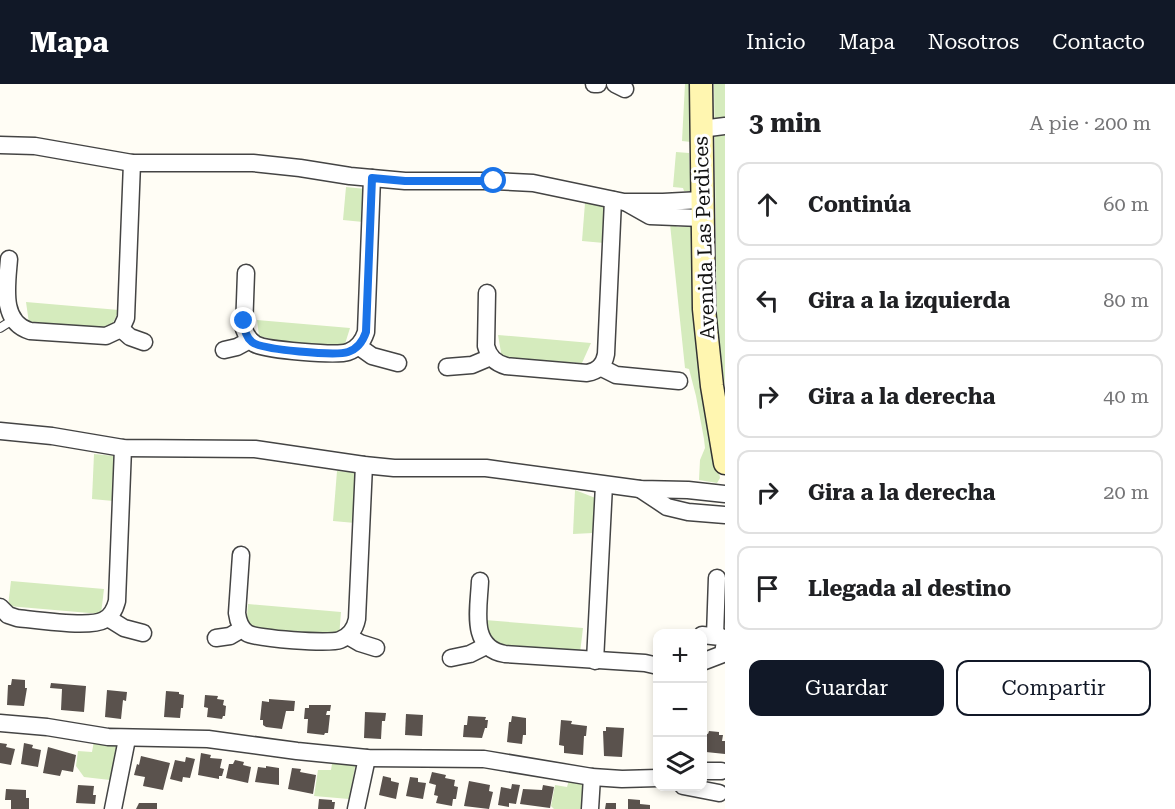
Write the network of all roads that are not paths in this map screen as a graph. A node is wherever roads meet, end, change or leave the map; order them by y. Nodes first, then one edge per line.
1 (701, 84) edge
2 (725, 126) edge
3 (701, 129) junction
4 (0, 145) edge
5 (132, 163) junction
6 (372, 178) junction
7 (619, 201) junction
8 (695, 206) junction
9 (9, 259) dead end
10 (246, 273) dead end
11 (487, 292) dead end
12 (5, 324) edge
13 (121, 329) junction
14 (250, 340) junction
15 (144, 342) dead end
16 (358, 346) junction
17 (224, 350) dead end
18 (491, 357) junction
19 (398, 363) dead end
20 (447, 367) dead end
21 (600, 367) junction
22 (679, 381) dead end
23 (0, 431) edge
24 (123, 448) junction
25 (725, 463) edge
26 (364, 465) junction
27 (604, 484) junction
28 (640, 489) junction
29 (725, 494) edge
30 (725, 515) edge
31 (241, 555) dead end
32 (717, 578) dead end
33 (480, 581) dead end
34 (1, 611) edge
35 (108, 618) junction
36 (242, 629) junction
37 (143, 633) dead end
38 (348, 636) junction
39 (709, 636) edge
40 (216, 638) dead end
41 (486, 646) junction
42 (376, 648) dead end
43 (451, 658) dead end
44 (707, 660) edge
45 (595, 661) junction
46 (653, 661) edge
47 (0, 723) edge
48 (127, 739) junction
49 (367, 758) junction
50 (707, 771) edge
51 (720, 771) dead end
52 (592, 777) junction
53 (653, 778) edge
54 (707, 791) edge
55 (718, 793) dead end
56 (113, 809) edge
57 (356, 809) edge
58 (590, 809) edge

1 - 3 street, Avenida Las Perdices
2 - 3 street
3 - 8 street, Avenida Las Perdices
4 - 5 street
5 - 6 street
5 - 13 street
6 - 7 street
6 - 16 street
7 - 8 street
7 - 8 street
7 - 21 street
8 - 25 street, Avenida Las Perdices
9 - 12 street
10 - 14 street
11 - 18 street
12 - 13 street
13 - 15 street
14 - 16 street
14 - 17 street
16 - 19 street
18 - 20 street
18 - 21 street
21 - 22 street
23 - 24 street
24 - 26 street
24 - 35 street
26 - 27 street
26 - 38 street
27 - 28 street
27 - 45 street
28 - 29 street
28 - 30 street
31 - 36 street
32 - 39 street
33 - 41 street
34 - 35 street
35 - 37 street
36 - 38 street
36 - 40 street
38 - 42 street
39 - 44 street
41 - 43 street
41 - 45 street
45 - 46 street
47 - 48 street
48 - 49 street
48 - 56 street
49 - 52 street
49 - 57 street
50 - 51 street
52 - 53 street
52 - 58 street
54 - 55 street

